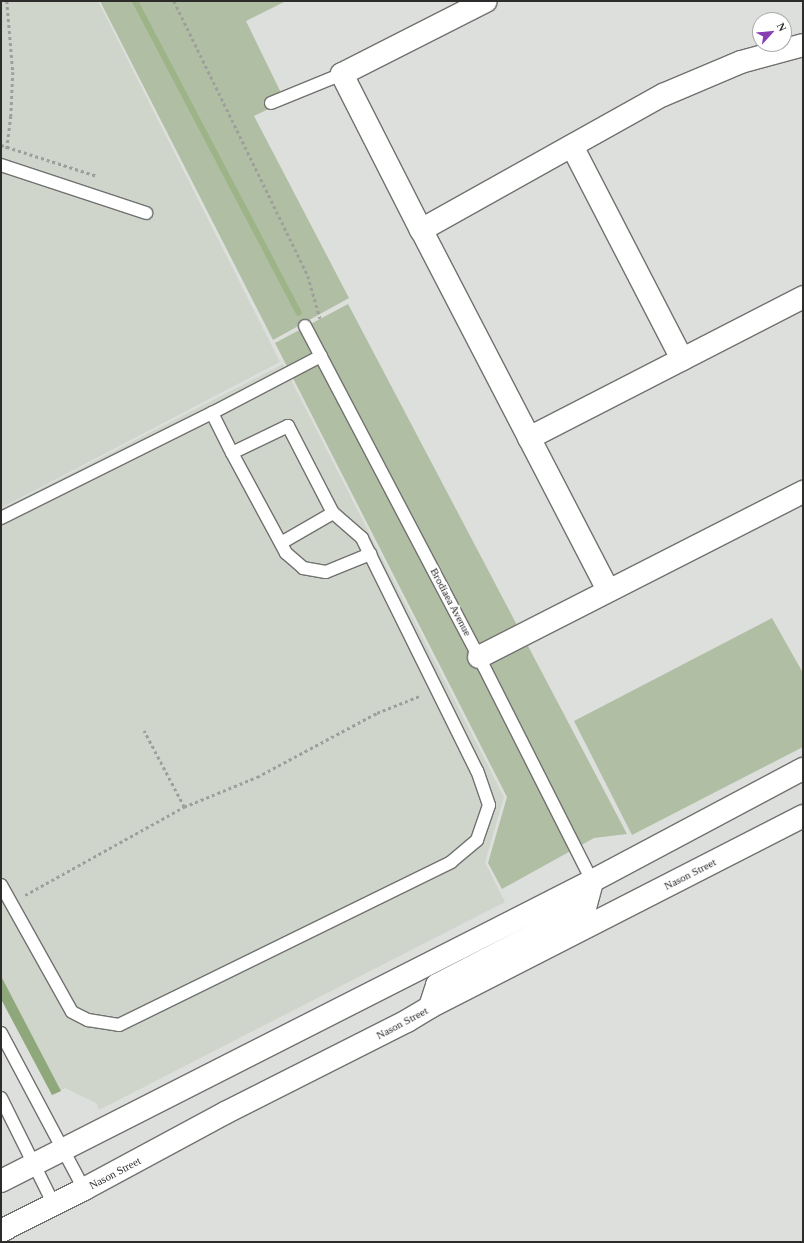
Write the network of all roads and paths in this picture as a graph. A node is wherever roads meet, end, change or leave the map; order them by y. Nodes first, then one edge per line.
1 (7, 1) edge
2 (174, 1) edge
3 (486, 1) edge
4 (803, 45) edge
5 (342, 74) junction
6 (271, 103) dead end
7 (1, 145) edge
8 (572, 146) junction
9 (8, 148) junction
10 (3, 166) edge
11 (97, 176) dead end
12 (146, 212) dead end
13 (421, 230) junction
14 (803, 297) edge
15 (320, 321) dead end
16 (305, 326) dead end
17 (321, 356) junction
18 (682, 359) junction
19 (212, 414) junction
20 (529, 438) junction
21 (232, 453) junction
22 (803, 492) edge
23 (333, 513) junction
24 (1, 518) edge
25 (281, 543) junction
26 (370, 554) junction
27 (608, 590) junction
28 (479, 657) junction
29 (437, 690) junction
30 (144, 731) dead end
31 (803, 769) edge
32 (184, 806) junction
33 (803, 816) edge
34 (592, 881) junction
35 (1, 885) edge
36 (11, 903) junction
37 (430, 1008) junction
38 (1, 1033) edge
39 (1, 1098) edge
40 (63, 1149) junction
41 (34, 1164) junction
42 (1, 1181) edge
43 (84, 1189) junction
44 (54, 1205) junction
45 (1, 1231) edge

1 - 9 path
2 - 15 path
3 - 5 street
4 - 8 street
5 - 6 lane
5 - 13 street
7 - 9 path
8 - 13 street
8 - 18 street
9 - 10 path
9 - 11 path
10 - 12 lane
13 - 20 street
14 - 18 street
16 - 17 lane, Brodiaea Avenue
17 - 19 lane
17 - 28 lane, Brodiaea Avenue
18 - 20 street
19 - 21 lane
19 - 24 lane
20 - 27 street
21 - 23 lane
21 - 25 lane
22 - 27 street
23 - 25 lane
23 - 26 lane
25 - 26 lane
26 - 29 lane
27 - 28 street
28 - 34 lane, Brodiaea Avenue
29 - 32 path
29 - 36 lane
30 - 32 path
31 - 34 street
32 - 36 path
33 - 37 street, Nason Street
34 - 37 street
34 - 40 street
35 - 36 lane
37 - 43 street, Nason Street
38 - 40 lane
39 - 41 lane
40 - 41 street
40 - 43 lane
41 - 42 street
41 - 44 lane
43 - 44 street, Nason Street
44 - 45 street, Nason Street

